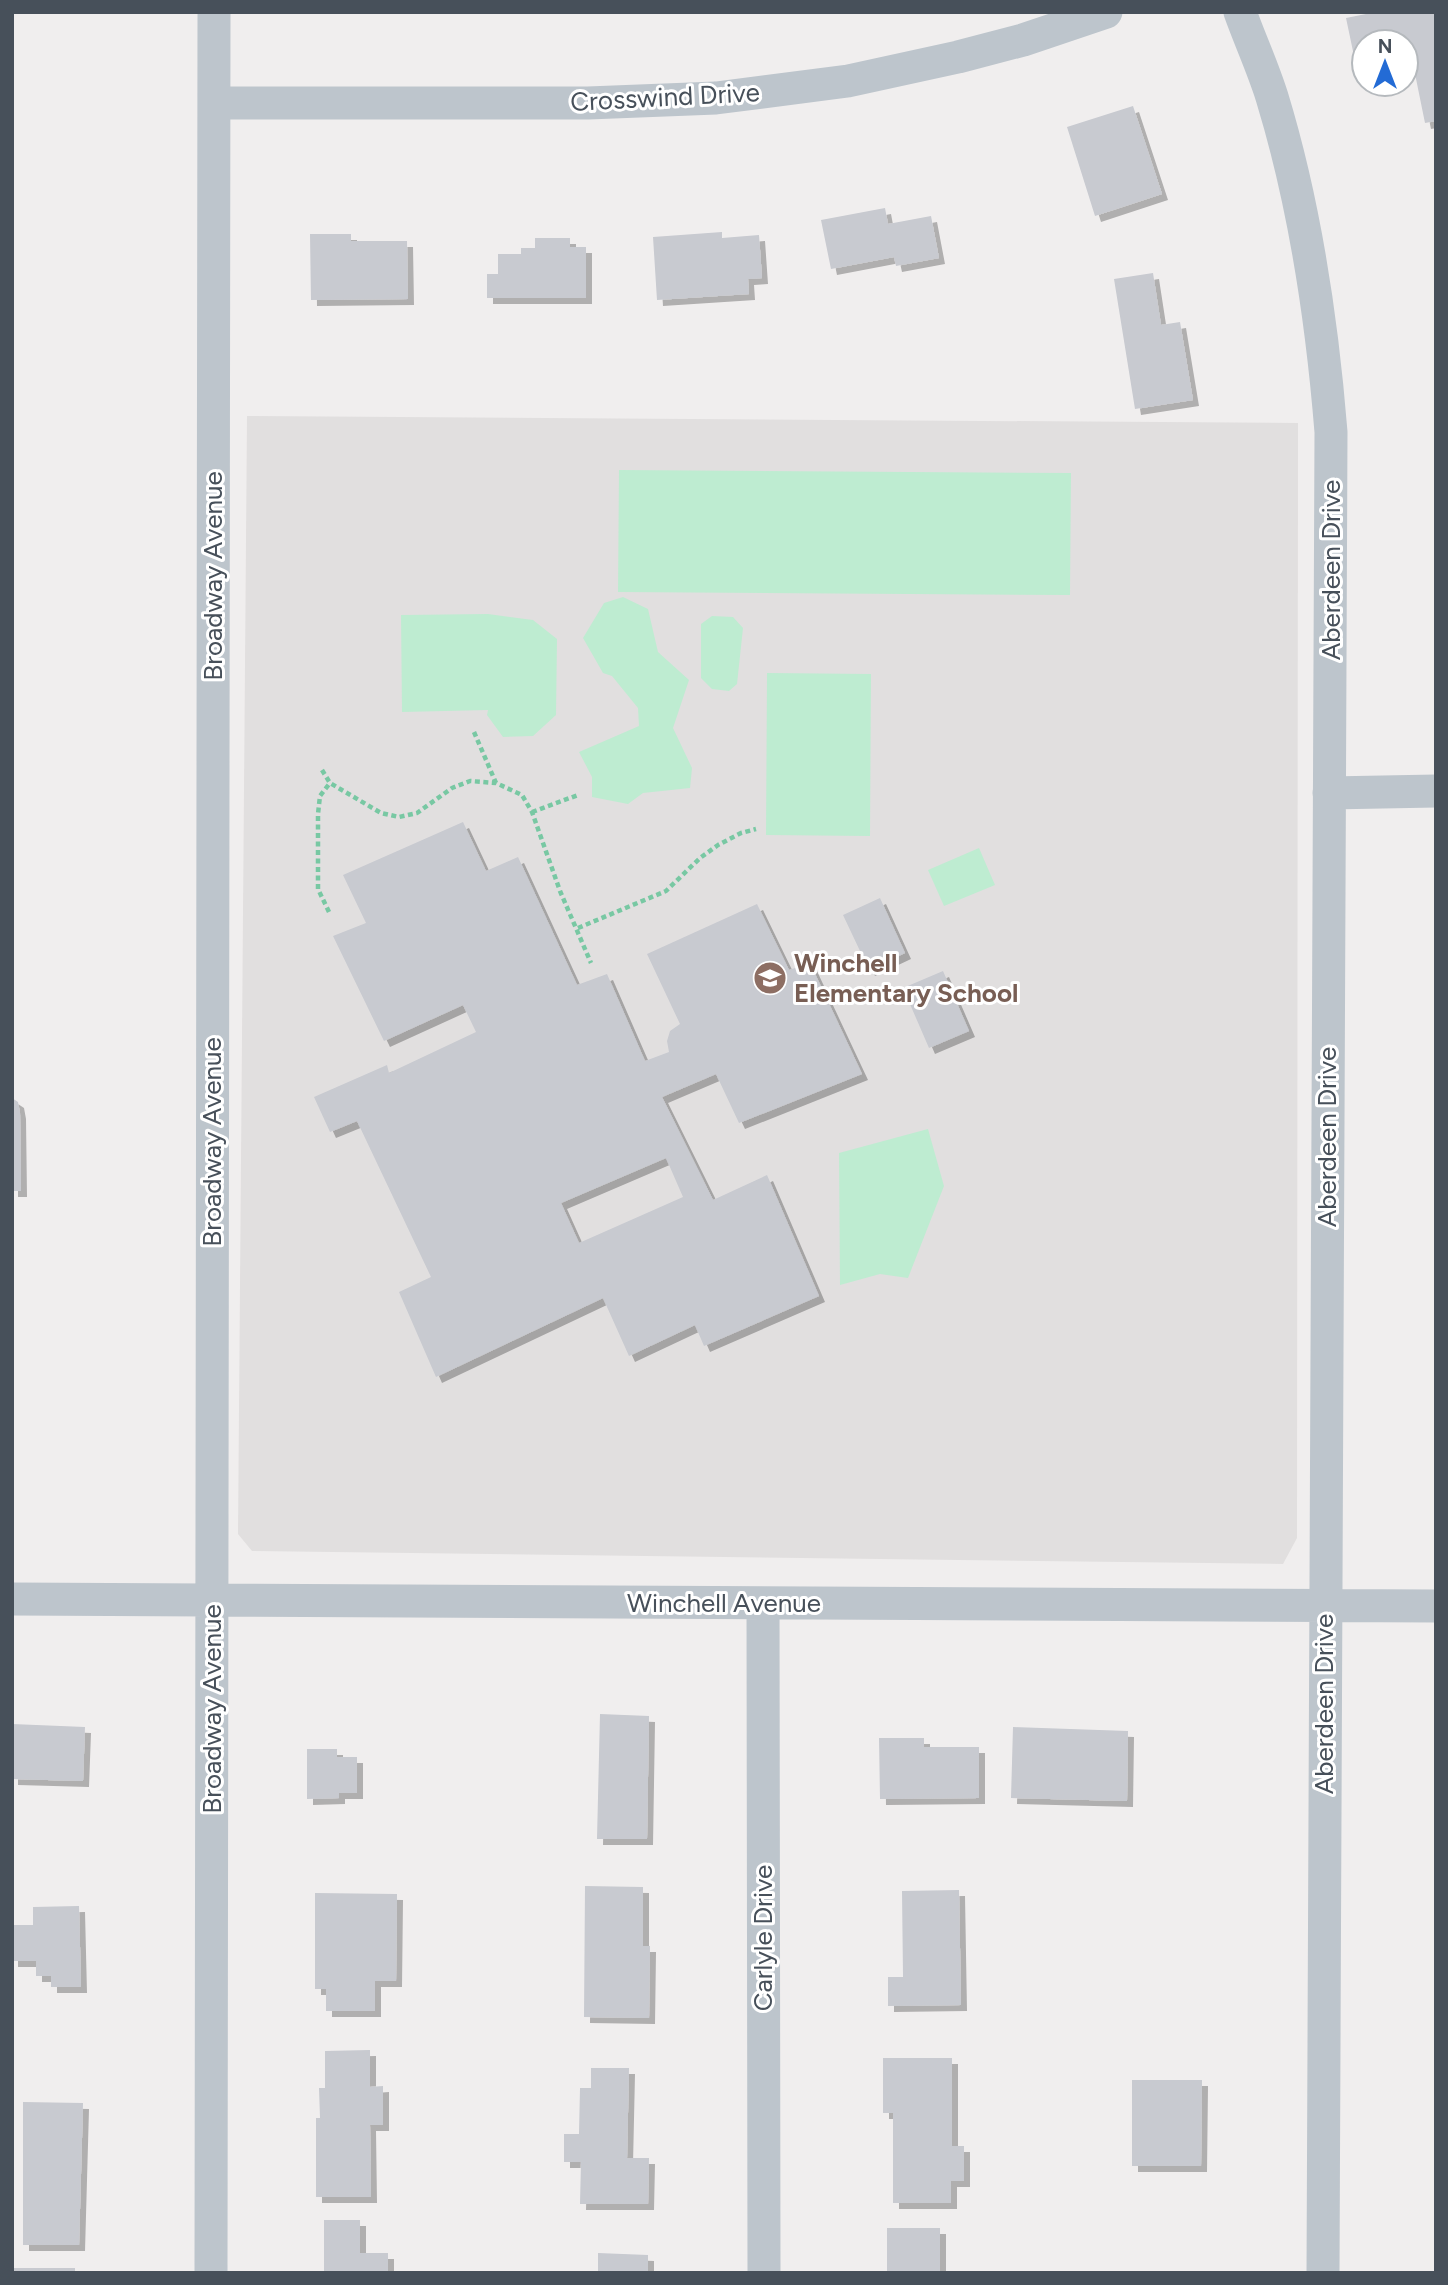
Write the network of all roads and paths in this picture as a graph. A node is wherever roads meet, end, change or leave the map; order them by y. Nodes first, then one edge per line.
1 (214, 12) edge
2 (1106, 12) edge
3 (1240, 12) edge
4 (214, 103) junction
5 (474, 732) dead end
6 (322, 770) dead end
7 (330, 783) junction
8 (496, 783) junction
9 (1436, 790) edge
10 (1329, 793) junction
11 (578, 795) dead end
12 (532, 812) junction
13 (756, 830) dead end
14 (329, 912) dead end
15 (578, 928) junction
16 (592, 962) dead end
17 (12, 1599) edge
18 (212, 1601) junction
19 (763, 1603) junction
20 (1325, 1605) junction
21 (1436, 1606) edge
22 (211, 2273) edge
23 (764, 2273) edge
24 (1323, 2273) edge

1 - 4 street, Broadway Avenue
2 - 4 street, Crosswind Drive
3 - 10 street, Aberdeen Drive
4 - 18 street, Broadway Avenue
5 - 8 path
6 - 7 path
7 - 8 path
7 - 14 path
8 - 12 path
9 - 10 street
10 - 20 street, Aberdeen Drive
11 - 12 path
12 - 15 path
13 - 15 path
15 - 16 path
17 - 18 street, Winchell Avenue
18 - 19 street, Winchell Avenue
18 - 22 street, Broadway Avenue
19 - 20 street, Winchell Avenue
19 - 23 street, Carlyle Drive
20 - 21 street, Winchell Avenue
20 - 24 street, Aberdeen Drive

